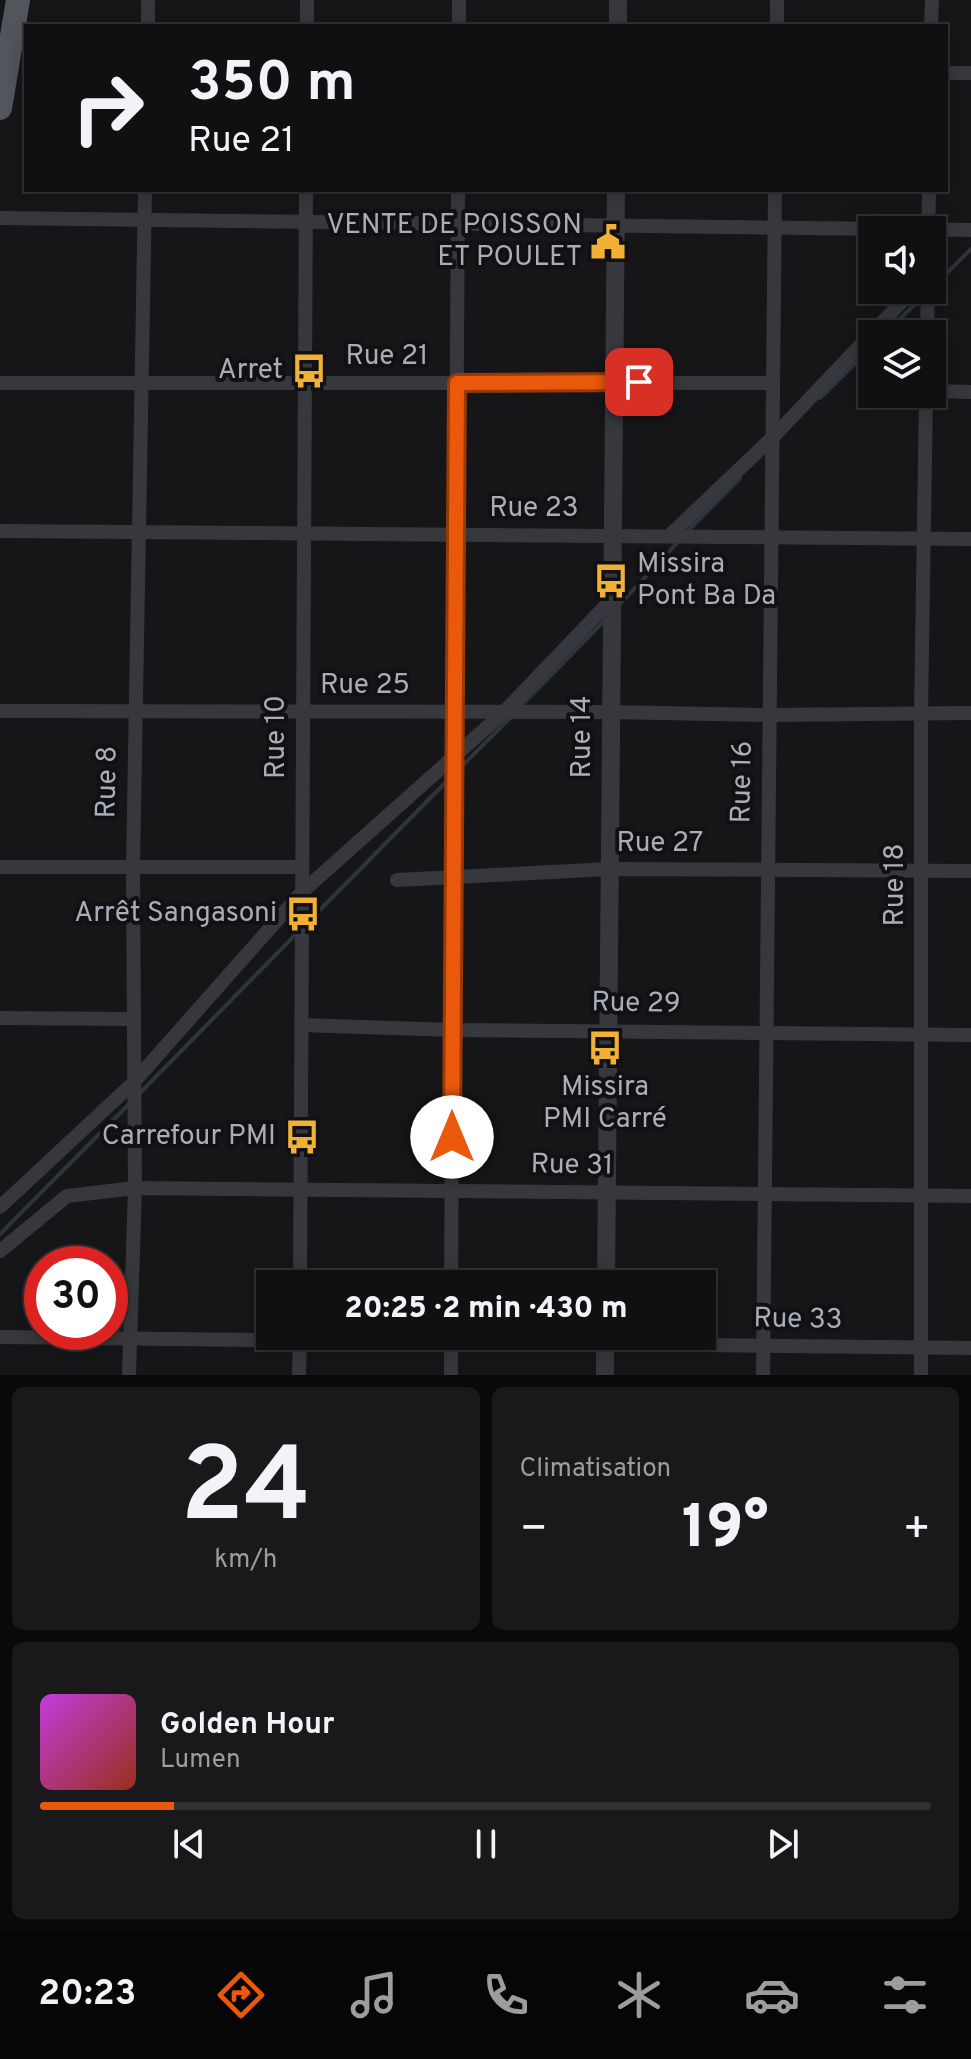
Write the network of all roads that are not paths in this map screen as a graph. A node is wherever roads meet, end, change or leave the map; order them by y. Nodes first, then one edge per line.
1 (18, 0) edge
2 (148, 0) edge
3 (307, 0) edge
4 (459, 0) edge
5 (618, 0) edge
6 (777, 0) edge
7 (932, 0) edge
8 (148, 24) edge
9 (307, 24) edge
10 (459, 24) edge
11 (618, 24) edge
12 (777, 24) edge
13 (931, 24) edge
14 (17, 67) edge
15 (948, 73) edge
16 (971, 73) edge
17 (0, 108) edge
18 (145, 192) edge
19 (306, 192) edge
20 (458, 192) edge
21 (616, 192) edge
22 (775, 192) edge
23 (929, 192) edge
24 (928, 216) edge
25 (0, 218) edge
26 (144, 219) junction
27 (306, 221) junction
28 (458, 223) junction
29 (616, 225) junction
30 (775, 227) junction
31 (858, 228) edge
32 (946, 229) edge
33 (971, 230) edge
34 (900, 304) edge
35 (613, 382) junction
36 (0, 383) edge
37 (141, 383) junction
38 (305, 383) junction
39 (457, 383) junction
40 (773, 383) junction
41 (946, 391) edge
42 (971, 392) edge
43 (926, 408) edge
44 (773, 437) junction
45 (0, 531) edge
46 (139, 532) junction
47 (304, 533) junction
48 (456, 535) junction
49 (613, 536) junction
50 (669, 536) junction
51 (772, 537) junction
52 (924, 538) junction
53 (971, 539) edge
54 (612, 599) junction
55 (0, 711) edge
56 (455, 712) junction
57 (504, 712) junction
58 (610, 712) junction
59 (136, 713) junction
60 (303, 713) junction
61 (921, 713) junction
62 (971, 713) edge
63 (769, 715) junction
64 (455, 758) junction
65 (0, 867) edge
66 (133, 867) junction
67 (302, 867) junction
68 (610, 869) junction
69 (768, 870) junction
70 (922, 871) junction
71 (971, 871) edge
72 (454, 877) junction
73 (397, 880) dead end
74 (302, 892) junction
75 (0, 1018) edge
76 (134, 1019) junction
77 (301, 1025) junction
78 (453, 1030) junction
79 (609, 1030) junction
80 (766, 1032) junction
81 (922, 1035) junction
82 (971, 1035) edge
83 (133, 1083) junction
84 (135, 1188) junction
85 (301, 1189) junction
86 (452, 1191) junction
87 (607, 1192) junction
88 (764, 1194) junction
89 (922, 1195) junction
90 (971, 1196) edge
91 (0, 1207) edge
92 (0, 1251) edge
93 (300, 1270) edge
94 (451, 1270) edge
95 (606, 1270) edge
96 (0, 1337) edge
97 (256, 1338) edge
98 (131, 1339) junction
99 (716, 1344) edge
100 (763, 1346) junction
101 (921, 1348) junction
102 (971, 1348) edge
103 (300, 1350) edge
104 (451, 1350) edge
105 (605, 1350) edge
106 (129, 1375) edge
107 (299, 1375) edge
108 (451, 1375) edge
109 (605, 1375) edge
110 (763, 1375) edge
111 (921, 1375) edge

1 - 14 main road
2 - 8 street
3 - 9 street
4 - 10 street
5 - 11 street
6 - 12 street
7 - 13 street
14 - 17 main road
15 - 16 street
18 - 26 street, Rue 8
19 - 27 street, Rue 10
20 - 28 street
21 - 29 street, Rue 14
22 - 30 street, Rue 16
23 - 24 street
25 - 26 street
26 - 27 street
26 - 37 street, Rue 8
27 - 28 street
27 - 38 street, Rue 10
28 - 29 street
28 - 39 street
29 - 30 street
29 - 35 street, Rue 14
30 - 31 street
30 - 40 street, Rue 16
32 - 33 street
34 - 44 street
35 - 39 street, Rue 21
35 - 40 street, Rue 21
35 - 49 street, Rue 14
36 - 37 street, Rue 21
37 - 38 street, Rue 21
37 - 46 street, Rue 8
38 - 39 street, Rue 21
38 - 47 street, Rue 10
39 - 48 street
40 - 44 street, Rue 16
41 - 42 street
43 - 52 street, Rue 18
44 - 50 street
44 - 51 street, Rue 16
45 - 46 street, Rue 23
46 - 47 street, Rue 23
46 - 59 street, Rue 8
47 - 48 street, Rue 23
47 - 60 street, Rue 10
48 - 49 street, Rue 23
48 - 56 street
49 - 50 street, Rue 23
49 - 54 street, Rue 14
50 - 51 street, Rue 23
51 - 52 street, Rue 23
51 - 63 street, Rue 16
52 - 53 street, Rue 23
52 - 61 street, Rue 18
54 - 57 street
54 - 58 street, Rue 14
55 - 59 street, Rue 25
56 - 57 street, Rue 25
56 - 60 street, Rue 25
56 - 64 street
57 - 58 street, Rue 25
57 - 64 street
58 - 63 street, Rue 25
58 - 68 street, Rue 14
59 - 60 street, Rue 25
59 - 66 street, Rue 8
60 - 67 street, Rue 10
61 - 62 street, Rue 25
61 - 63 street, Rue 25
61 - 70 street, Rue 18
63 - 69 street, Rue 16
64 - 72 street
64 - 74 street
65 - 66 street
66 - 67 street
66 - 76 street, Rue 8
67 - 74 street, Rue 10
68 - 69 street, Rue 27
68 - 72 street, Rue 27
68 - 79 street, Rue 14
69 - 70 street, Rue 27
69 - 80 street, Rue 16
70 - 71 street, Rue 27
70 - 81 street, Rue 18
72 - 73 street, Rue 27
72 - 78 street
74 - 77 street, Rue 10
74 - 83 street
75 - 76 street
76 - 83 street, Rue 8
77 - 78 street, Rue 29
77 - 85 street, Rue 10
78 - 79 street, Rue 29
78 - 86 street
79 - 80 street, Rue 29
79 - 87 street, Rue 14
80 - 81 street, Rue 29
80 - 88 street, Rue 16
81 - 82 street, Rue 29
81 - 89 street, Rue 18
83 - 84 street, Rue 8
83 - 91 street
84 - 85 street, Rue 31
84 - 92 street, Rue 31
84 - 98 street, Rue 8
85 - 86 street, Rue 31
85 - 93 street, Rue 10
86 - 87 street, Rue 31
86 - 94 street
87 - 88 street, Rue 31
87 - 95 street, Rue 14
88 - 89 street, Rue 31
88 - 100 street, Rue 16
89 - 90 street, Rue 31
89 - 101 street, Rue 18
96 - 98 street, Rue 33
97 - 98 street, Rue 33
98 - 106 street, Rue 8
99 - 100 street, Rue 33
100 - 101 street, Rue 33
100 - 110 street, Rue 16
101 - 102 street, Rue 33
101 - 111 street, Rue 18
103 - 107 street
104 - 108 street
105 - 109 street

